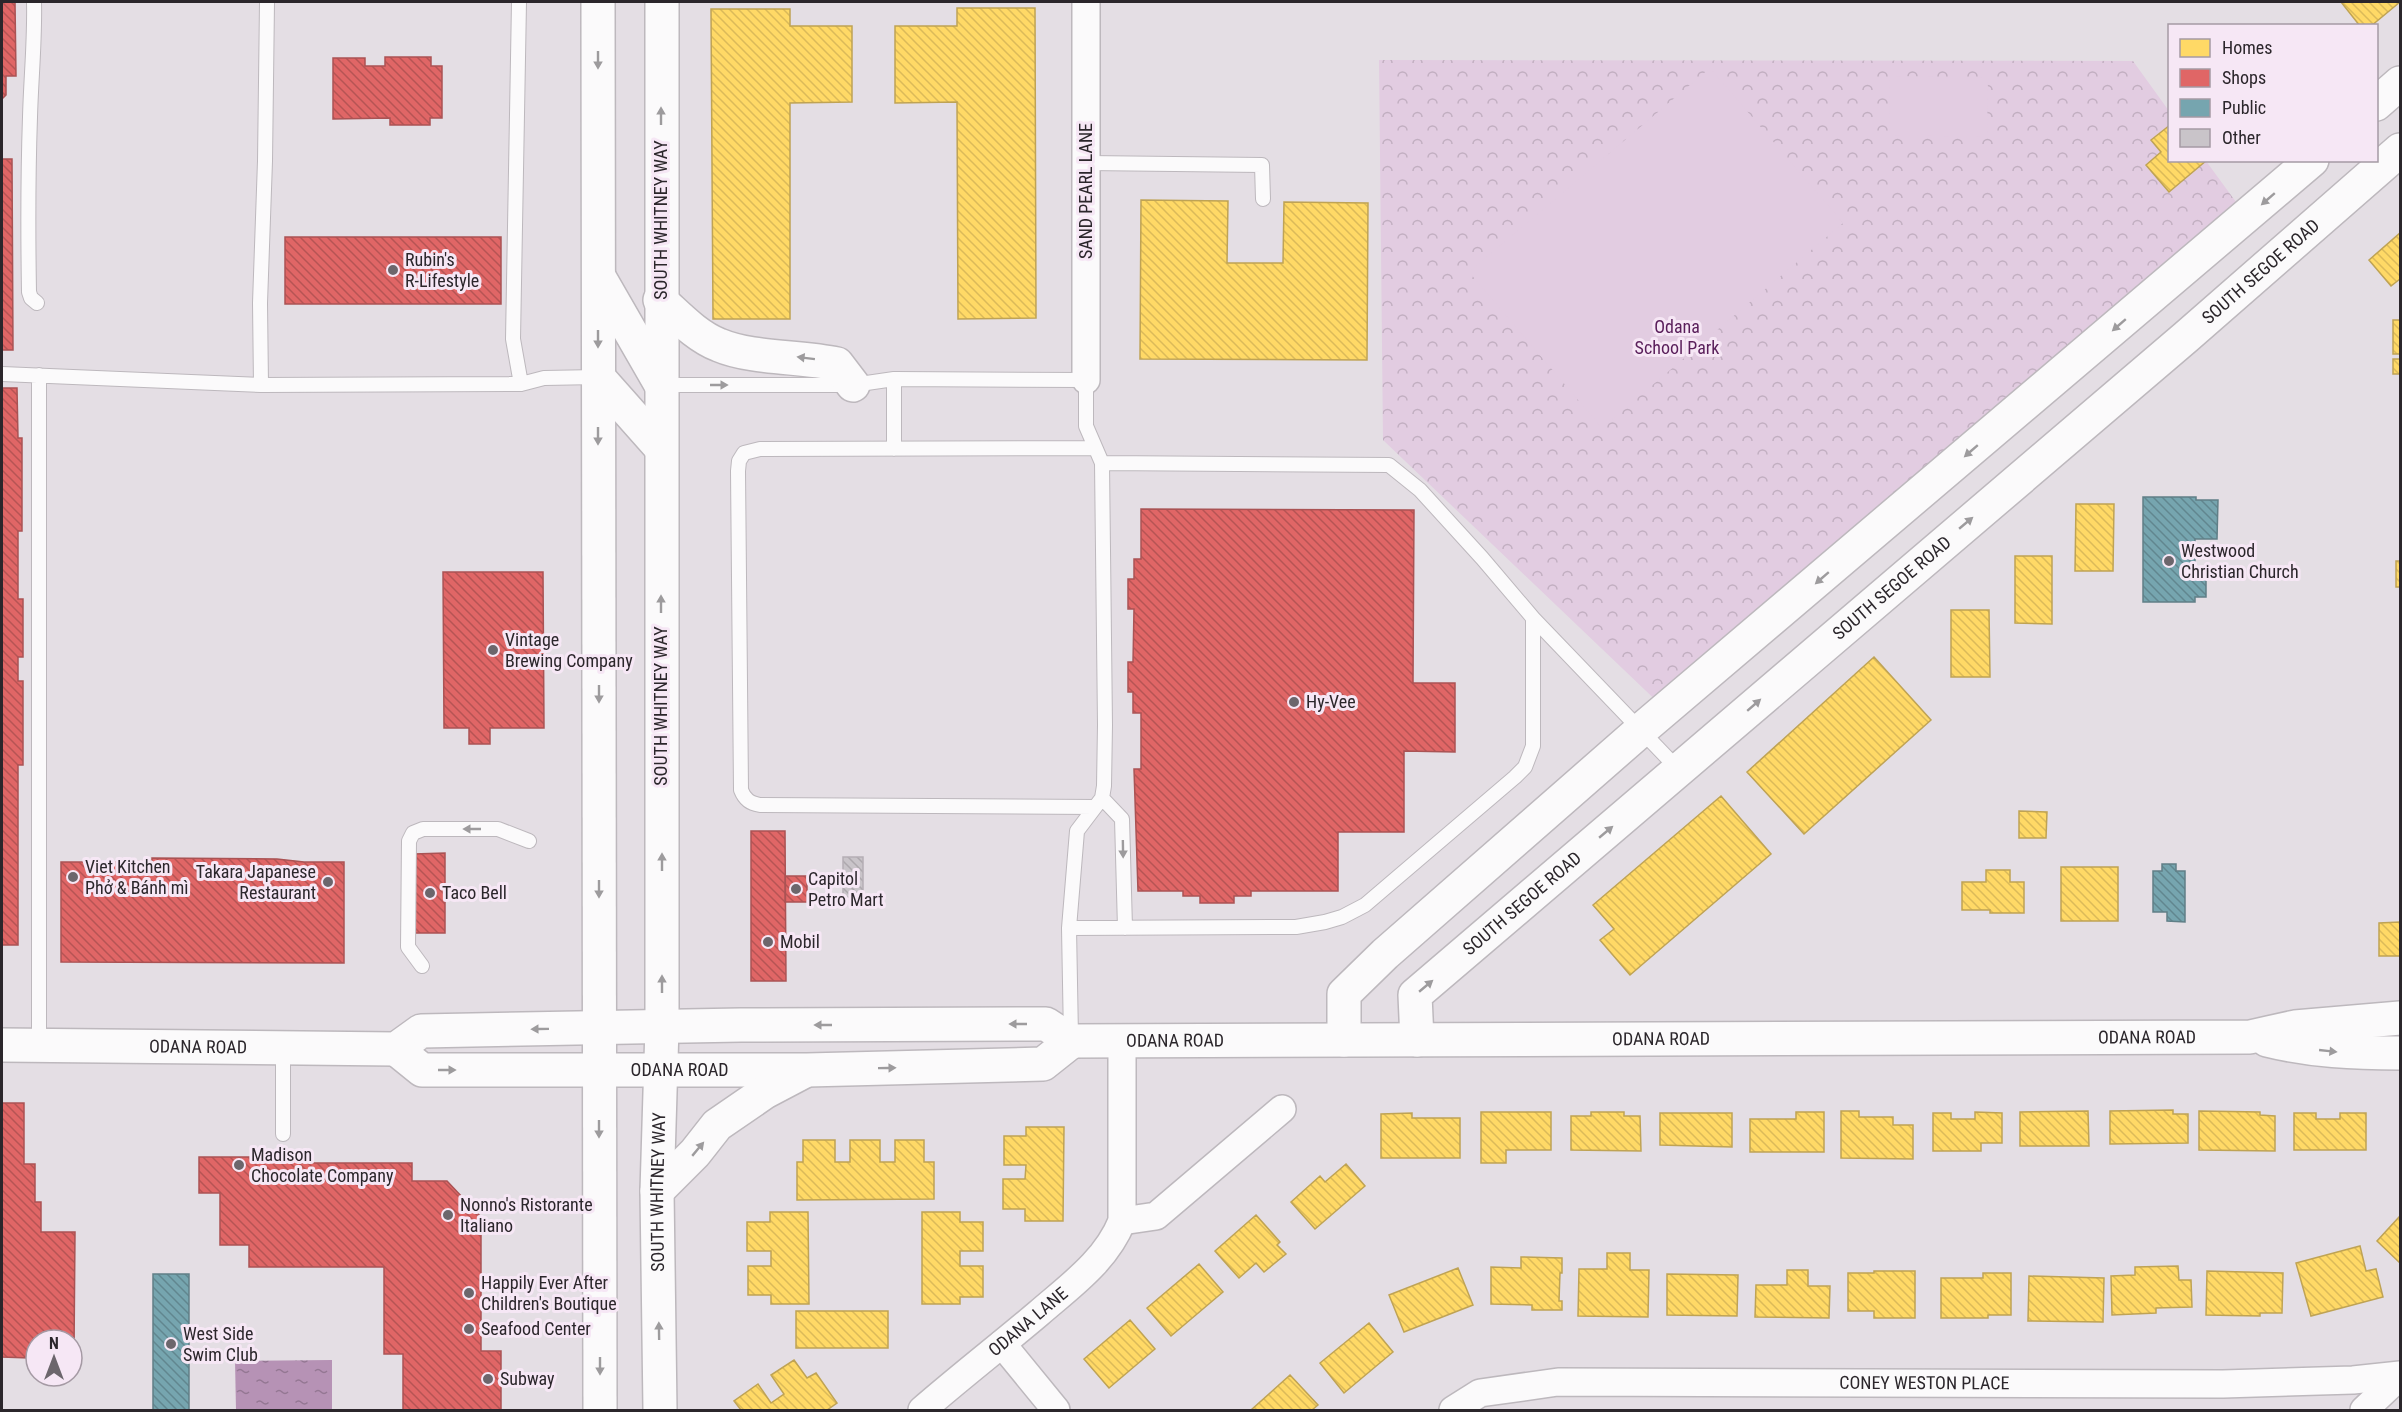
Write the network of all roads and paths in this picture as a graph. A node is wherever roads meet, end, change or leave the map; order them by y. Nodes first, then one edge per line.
1 (34, 2) edge
2 (267, 2) edge
3 (519, 2) edge
4 (598, 2) edge
5 (662, 2) edge
6 (1086, 2) edge
7 (2400, 83) edge
8 (2378, 102) edge
9 (2400, 150) edge
10 (2310, 162) edge
11 (1087, 163) junction
12 (1263, 199) dead end
13 (598, 277) junction
14 (660, 300) junction
15 (37, 303) dead end
16 (2, 374) edge
17 (39, 375) junction
18 (598, 377) junction
19 (894, 379) junction
20 (1086, 380) junction
21 (521, 384) junction
22 (661, 385) junction
23 (853, 385) junction
24 (261, 386) junction
25 (661, 448) junction
26 (1094, 448) junction
27 (894, 449) junction
28 (1102, 463) junction
29 (1533, 618) junction
30 (1641, 730) junction
31 (1679, 770) junction
32 (1099, 803) junction
33 (529, 841) dead end
34 (1069, 928) junction
35 (1125, 928) junction
36 (422, 966) dead end
37 (2400, 1018) edge
38 (599, 1027) junction
39 (662, 1027) junction
40 (2250, 1037) junction
41 (1344, 1040) junction
42 (1417, 1040) junction
43 (1072, 1041) junction
44 (1122, 1041) junction
45 (2, 1045) edge
46 (39, 1045) junction
47 (283, 1047) junction
48 (396, 1049) junction
49 (2400, 1053) edge
50 (661, 1070) junction
51 (807, 1070) junction
52 (599, 1071) junction
53 (1282, 1109) dead end
54 (283, 1134) dead end
55 (657, 1191) junction
56 (1122, 1221) junction
57 (1002, 1344) junction
58 (2400, 1375) edge
59 (600, 1410) edge
60 (660, 1410) edge
61 (922, 1410) edge
62 (1056, 1410) edge
63 (1453, 1410) edge
64 (2364, 1410) edge

1 - 15 lane
2 - 24 lane
3 - 21 lane
4 -> 13 street
14 -> 5 street, SOUTH WHITNEY WAY
6 - 11 street, SAND PEARL LANE
7 - 8 street
31 -> 9 street, SOUTH SEGOE ROAD
10 -> 30 street
11 - 12 lane
11 - 20 street, SAND PEARL LANE
13 -> 18 street
13 - 22 street
14 - 22 street, SOUTH WHITNEY WAY
23 -> 14 street
16 - 17 lane
17 - 24 lane
17 - 46 lane
18 - 21 lane
18 - 25 street
18 -> 38 street
19 - 20 lane
19 - 23 lane
19 - 27 lane
20 - 26 lane
21 - 24 lane
22 -> 23 lane
22 - 25 street, SOUTH WHITNEY WAY
39 -> 25 street, SOUTH WHITNEY WAY
26 - 27 lane
26 - 28 lane
27 - 32 lane
28 - 29 lane
28 - 32 lane
29 - 30 lane
29 - 35 lane
30 - 31 lane
30 - 41 street
42 -> 31 street, SOUTH SEGOE ROAD
32 - 34 lane
32 -> 35 lane
33 -> 36 lane
34 - 35 lane
34 - 43 lane
37 - 40 street, ODANA ROAD
38 - 39 street
38 -> 48 street
38 - 52 street
43 -> 39 street
39 - 50 street, SOUTH WHITNEY WAY
40 - 42 street, ODANA ROAD
40 -> 49 street, ODANA ROAD
41 - 42 street, ODANA ROAD
41 - 44 street, ODANA ROAD
43 - 44 street, ODANA ROAD
51 -> 43 street, ODANA ROAD
44 - 56 street, ODANA LANE
45 - 46 street, ODANA ROAD
46 - 47 street, ODANA ROAD
47 - 48 street, ODANA ROAD
47 - 54 lane
48 -> 52 street, ODANA ROAD
50 - 51 street, ODANA ROAD
50 - 52 street, ODANA ROAD
50 - 55 street, SOUTH WHITNEY WAY
55 -> 51 street
52 -> 59 street
53 - 56 street
60 -> 55 street, SOUTH WHITNEY WAY
56 - 57 street, ODANA LANE
57 - 61 street, ODANA LANE
57 - 62 street
58 - 63 street, CONEY WESTON PLACE
58 - 64 street

